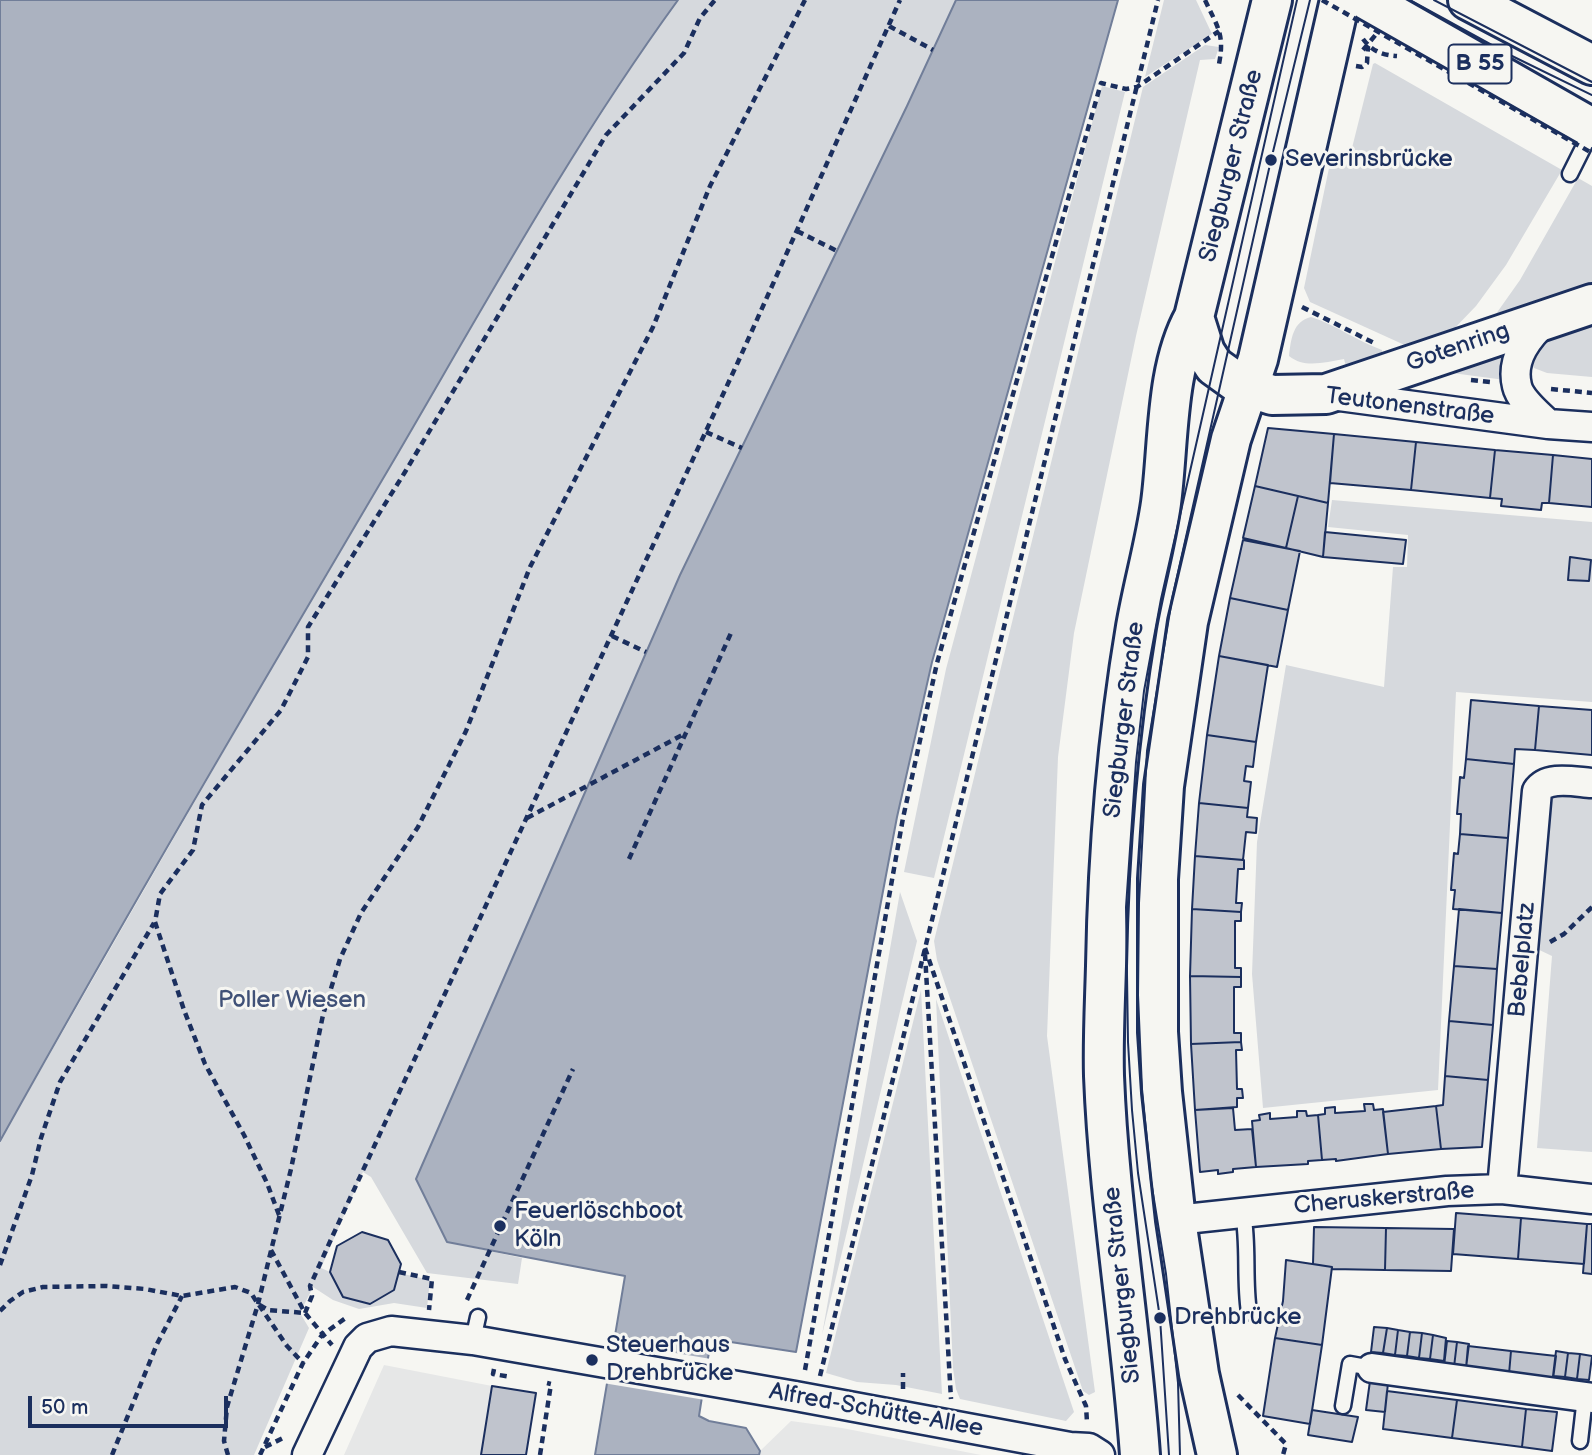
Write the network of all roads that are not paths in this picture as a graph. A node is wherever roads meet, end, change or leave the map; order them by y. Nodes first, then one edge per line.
1 (1272, 0) edge
2 (1340, 0) edge
3 (1468, 0) edge
4 (1372, 16) edge
5 (1592, 64) edge
6 (1592, 129) edge
7 (1570, 174) dead end
8 (1592, 304) edge
9 (1194, 317) junction
10 (1549, 317) junction
11 (1261, 392) junction
12 (1326, 394) junction
13 (1548, 424) junction
14 (1592, 427) edge
15 (1592, 783) edge
16 (1502, 1189) junction
17 (1592, 1199) edge
18 (1243, 1213) junction
19 (1176, 1220) junction
20 (1249, 1312) dead end
21 (1372, 1368) joint
22 (1589, 1397) edge
23 (1343, 1406) dead end
24 (1580, 1441) dead end
25 (1095, 1452) edge
26 (307, 1455) edge
27 (1140, 1455) edge
28 (1217, 1455) edge

1 - 9 main road, Siegburger Straße
2 - 11 main road, Siegburger Straße
3 - 5 main road, B 55
4 - 6 main road, B 55
6 - 7 lane
8 - 10 main road, Gotenring
9 - 11 main road
9 - 27 main road, Siegburger Straße
10 - 12 main road, Gotenring
10 - 13 street, Teutonenstraße
11 - 12 main road, Teutonenstraße
11 - 19 main road, Siegburger Straße
12 - 13 street, Teutonenstraße
13 - 14 street, Teutonenstraße
15 - 16 street, Bebelplatz
16 - 17 street, Cheruskerstraße
16 - 18 street, Cheruskerstraße
18 - 19 street, Cheruskerstraße
18 - 20 lane
19 - 28 main road, Siegburger Straße
21 - 22 street
21 - 23 lane
22 - 24 lane
25 - 26 street, Alfred-Schütte-Allee

